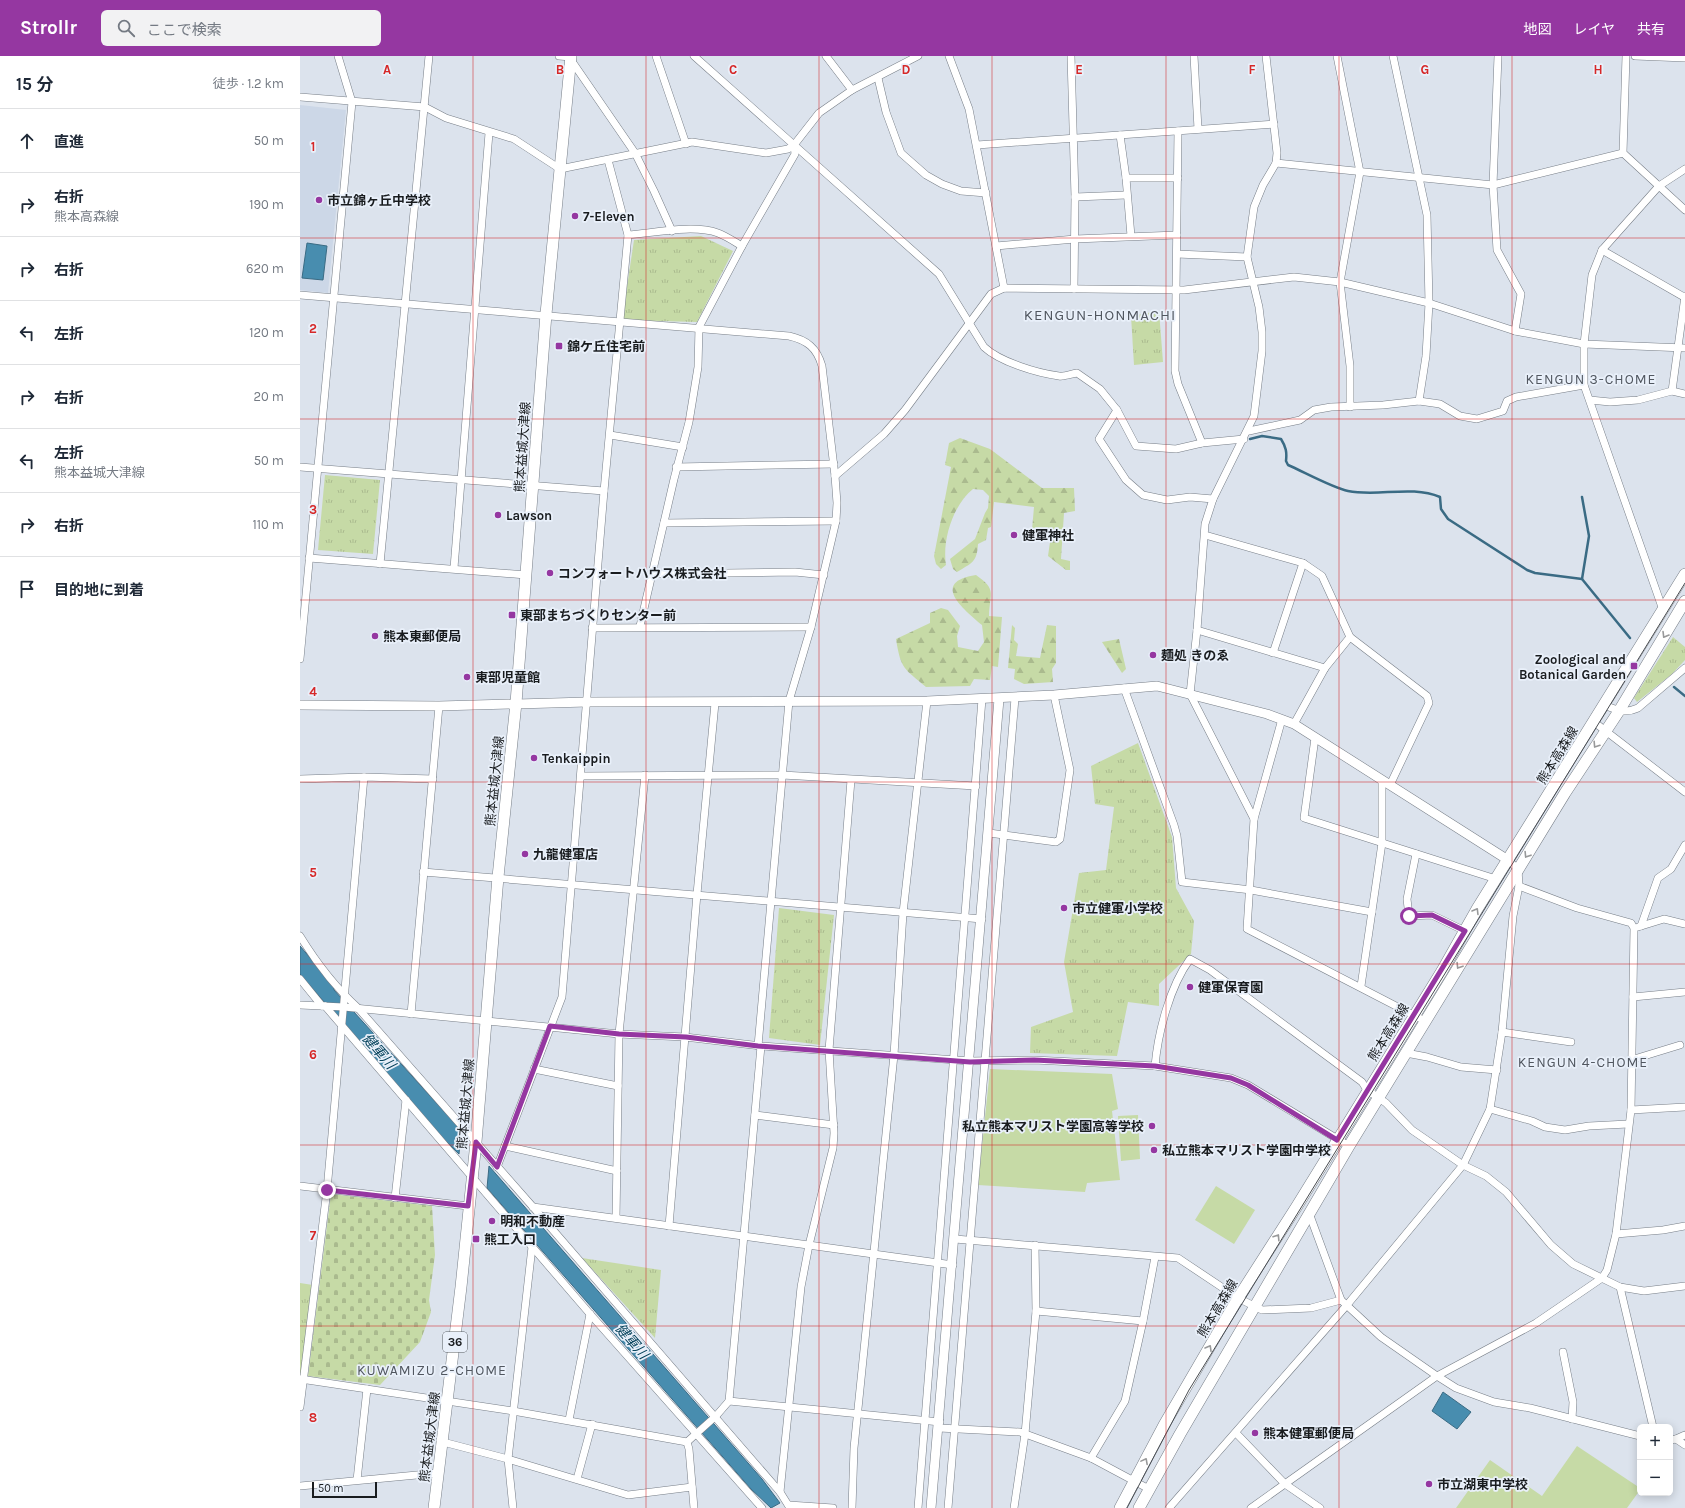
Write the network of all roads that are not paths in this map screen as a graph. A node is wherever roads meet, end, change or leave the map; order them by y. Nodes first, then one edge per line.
1 (338, 56) edge
2 (429, 56) edge
3 (559, 56) edge
4 (656, 56) edge
5 (694, 56) edge
6 (826, 56) edge
7 (918, 56) edge
8 (949, 56) edge
9 (1071, 56) edge
10 (1194, 56) edge
11 (1266, 56) edge
12 (1337, 56) edge
13 (1393, 56) edge
14 (1498, 56) edge
15 (1626, 56) edge
16 (1635, 56) edge
17 (571, 58) edge
18 (1685, 58) edge
19 (878, 78) junction
20 (852, 90) junction
21 (300, 97) edge
22 (352, 102) junction
23 (425, 107) junction
24 (1274, 124) junction
25 (1198, 129) junction
26 (1178, 131) junction
27 (490, 133) junction
28 (1120, 135) junction
29 (1073, 138) junction
30 (686, 144) junction
31 (794, 145) junction
32 (977, 145) junction
33 (635, 153) junction
34 (1623, 153) junction
35 (608, 160) junction
36 (1276, 163) junction
37 (560, 169) junction
38 (1685, 169) edge
39 (1360, 172) junction
40 (1126, 178) junction
41 (1178, 178) junction
42 (1419, 178) junction
43 (1493, 185) junction
44 (1659, 186) junction
45 (986, 193) junction
46 (1126, 194) junction
47 (1075, 196) junction
48 (1685, 210) edge
49 (672, 231) junction
50 (628, 235) junction
51 (1177, 235) junction
52 (1131, 236) junction
53 (1075, 239) junction
54 (742, 246) junction
55 (996, 246) junction
56 (1602, 250) junction
57 (1177, 254) junction
58 (1247, 257) junction
59 (1254, 281) junction
60 (1340, 282) junction
61 (1004, 288) junction
62 (1074, 289) junction
63 (1177, 290) junction
64 (300, 295) edge
65 (1685, 296) edge
66 (335, 298) junction
67 (404, 303) junction
68 (1429, 303) junction
69 (476, 310) junction
70 (546, 314) junction
71 (620, 321) junction
72 (969, 323) junction
73 (699, 328) junction
74 (1515, 331) junction
75 (1584, 344) junction
76 (1682, 348) edge
77 (1584, 385) junction
78 (1672, 391) junction
79 (1685, 394) edge
80 (1590, 400) junction
81 (1419, 401) junction
82 (1350, 407) junction
83 (1117, 410) junction
84 (1249, 430) junction
85 (610, 435) junction
86 (1244, 439) junction
87 (1202, 442) junction
88 (682, 447) junction
89 (834, 464) junction
90 (300, 467) edge
91 (676, 467) junction
92 (318, 469) junction
93 (388, 474) junction
94 (835, 476) junction
95 (460, 481) junction
96 (533, 485) junction
97 (604, 491) junction
98 (1213, 499) junction
99 (836, 521) junction
100 (664, 523) junction
101 (1204, 535) junction
102 (309, 558) junction
103 (1303, 563) junction
104 (380, 564) junction
105 (454, 568) junction
106 (651, 574) junction
107 (1685, 574) edge
108 (526, 575) junction
109 (824, 575) junction
110 (1685, 601) edge
111 (1663, 610) junction
112 (640, 626) junction
113 (810, 627) junction
114 (592, 628) junction
115 (1197, 630) junction
116 (301, 632) edge
117 (1350, 637) junction
118 (1273, 653) junction
119 (300, 659) edge
120 (1325, 668) junction
121 (1685, 668) edge
122 (1124, 688) junction
123 (1190, 694) junction
124 (1054, 695) junction
125 (1015, 698) junction
126 (982, 699) junction
127 (1000, 699) junction
128 (927, 701) junction
129 (587, 702) junction
130 (789, 702) junction
131 (516, 703) junction
132 (715, 703) junction
133 (300, 705) edge
134 (1604, 705) junction
135 (439, 706) junction
136 (1618, 711) junction
137 (1282, 719) junction
138 (1594, 722) junction
139 (1294, 724) junction
140 (1606, 731) junction
141 (1315, 738) junction
142 (645, 775) junction
143 (709, 775) junction
144 (782, 775) junction
145 (581, 776) junction
146 (364, 777) junction
147 (300, 779) edge
148 (433, 779) junction
149 (851, 780) junction
150 (919, 782) junction
151 (1386, 783) junction
152 (976, 786) junction
153 (1685, 792) edge
154 (1254, 819) junction
155 (988, 833) junction
156 (1004, 835) junction
157 (1382, 843) junction
158 (1685, 845) edge
159 (1416, 854) junction
160 (1508, 860) junction
161 (1518, 869) junction
162 (423, 872) junction
163 (498, 877) junction
164 (1496, 879) junction
165 (572, 884) junction
166 (1519, 886) junction
167 (633, 889) junction
168 (1251, 890) junction
169 (697, 894) junction
170 (772, 901) junction
171 (842, 907) junction
172 (1372, 912) junction
173 (903, 913) junction
174 (965, 918) junction
175 (982, 919) junction
176 (1685, 924) edge
177 (1637, 927) junction
178 (1465, 931) junction
179 (300, 936) edge
180 (300, 979) edge
181 (1361, 986) junction
182 (1685, 992) edge
183 (345, 996) junction
184 (1633, 997) junction
185 (300, 1005) edge
186 (323, 1006) junction
187 (344, 1007) junction
188 (358, 1008) junction
189 (411, 1014) junction
190 (1415, 1014) junction
191 (486, 1020) junction
192 (1425, 1021) junction
193 (550, 1026) junction
194 (342, 1028) junction
195 (1502, 1032) junction
196 (619, 1034) junction
197 (686, 1037) junction
198 (1571, 1042) dead end
199 (1680, 1044) dead end
200 (760, 1046) junction
201 (829, 1050) junction
202 (1406, 1053) junction
203 (894, 1055) junction
204 (954, 1060) junction
205 (1632, 1060) junction
206 (985, 1061) junction
207 (970, 1062) junction
208 (1155, 1066) junction
209 (534, 1069) junction
210 (1497, 1070) junction
211 (618, 1086) junction
212 (1367, 1090) junction
213 (1379, 1098) junction
214 (406, 1100) junction
215 (1685, 1107) edge
216 (1490, 1109) junction
217 (1631, 1110) junction
218 (755, 1115) junction
219 (1628, 1124) junction
220 (834, 1125) junction
221 (1337, 1140) junction
222 (476, 1142) junction
223 (505, 1146) junction
224 (1348, 1146) junction
225 (1463, 1165) junction
226 (497, 1167) junction
227 (617, 1171) junction
228 (472, 1176) junction
229 (300, 1186) edge
230 (327, 1190) junction
231 (395, 1198) junction
232 (468, 1206) junction
233 (533, 1207) junction
234 (1309, 1213) junction
235 (616, 1218) junction
236 (669, 1226) junction
237 (1685, 1226) edge
238 (1616, 1234) junction
239 (744, 1237) junction
240 (955, 1239) junction
241 (970, 1240) junction
242 (809, 1245) junction
243 (1034, 1245) junction
244 (532, 1247) junction
245 (873, 1255) junction
246 (1155, 1257) junction
247 (938, 1263) junction
248 (953, 1266) junction
249 (1602, 1278) junction
250 (1685, 1286) edge
251 (1620, 1287) junction
252 (1238, 1298) junction
253 (1344, 1302) junction
254 (1253, 1307) junction
255 (1036, 1311) junction
256 (590, 1314) junction
257 (1143, 1320) junction
258 (1563, 1352) dead end
259 (1437, 1376) junction
260 (302, 1379) edge
261 (367, 1389) junction
262 (448, 1400) junction
263 (729, 1401) junction
264 (300, 1407) edge
265 (790, 1407) junction
266 (513, 1411) junction
267 (858, 1414) junction
268 (716, 1416) junction
269 (1572, 1419) junction
270 (569, 1420) junction
271 (925, 1420) junction
272 (592, 1424) junction
273 (1652, 1424) edge
274 (939, 1425) junction
275 (954, 1428) junction
276 (699, 1430) junction
277 (1236, 1433) junction
278 (1024, 1434) junction
279 (1637, 1435) edge
280 (1685, 1436) edge
281 (1673, 1439) edge
282 (442, 1442) junction
283 (687, 1442) junction
284 (1685, 1445) edge
285 (1091, 1458) junction
286 (508, 1459) junction
287 (438, 1473) junction
288 (577, 1479) junction
289 (357, 1480) junction
290 (1134, 1482) junction
291 (1285, 1484) junction
292 (300, 1486) edge
293 (692, 1487) junction
294 (1149, 1490) junction
295 (780, 1492) junction
296 (789, 1506) edge
297 (434, 1508) edge
298 (513, 1508) edge
299 (694, 1508) edge
300 (762, 1508) edge
301 (833, 1508) edge
302 (852, 1508) edge
303 (918, 1508) edge
304 (931, 1508) edge
305 (948, 1508) edge
306 (1014, 1508) edge
307 (1120, 1508) edge
308 (1139, 1508) edge
309 (1169, 1508) edge
310 (1251, 1508) edge
311 (1320, 1508) edge

1 - 22 street
2 - 23 street
3 - 17 street
4 - 30 street
5 - 31 street
6 - 20 street
7 - 19 street
8 - 32 street
9 - 29 street
10 - 25 street
11 - 24 street
12 - 39 street
13 - 42 street
14 - 43 street
15 - 34 street
16 - 18 street
17 - 33 street
17 - 37 main road, 熊本益城大津線 / 36
19 - 20 street
19 - 45 street
20 - 31 street
21 - 22 street
22 - 23 street
22 - 66 street
23 - 27 street
23 - 67 street
24 - 25 street
24 - 36 street
25 - 26 street
26 - 28 street
26 - 41 street
27 - 37 street
27 - 69 street
28 - 29 street
28 - 40 street
29 - 32 street
29 - 47 street
30 - 31 street
30 - 33 street
31 - 54 street
31 - 72 street
32 - 45 street
33 - 35 street
33 - 49 street
34 - 43 street
34 - 44 street
35 - 37 street
35 - 50 street
36 - 39 street
36 - 58 street
37 - 70 main road, 熊本益城大津線 / 36
38 - 44 street
39 - 42 street
39 - 60 street
40 - 41 street
40 - 46 street
41 - 51 street
42 - 43 street
42 - 68 street
43 - 74 street
44 - 48 street
44 - 56 street
45 - 55 street
46 - 47 street
46 - 52 street
47 - 53 street
49 - 50 street
49 - 54 street
50 - 71 street
51 - 52 street
51 - 57 street
52 - 53 street
53 - 55 street
53 - 62 street
54 - 73 street
55 - 61 street
56 - 65 street
56 - 75 street
57 - 58 street
57 - 63 street
58 - 59 street
59 - 60 street
59 - 63 street
59 - 84 street
60 - 68 street
60 - 82 street
61 - 62 street
61 - 72 street
62 - 63 street
63 - 87 street
64 - 66 street
65 - 76 street
66 - 67 street
66 - 92 street
67 - 69 street
67 - 93 street
68 - 74 street
68 - 81 street
69 - 70 street
69 - 95 street
70 - 71 street
70 - 96 main road, 熊本益城大津線 / 36
71 - 73 street
71 - 85 street
72 - 83 street
72 - 94 street
73 - 88 street
73 - 89 street
74 - 75 street
75 - 76 street
75 - 77 street
76 - 78 street
77 - 80 street
77 - 81 street
78 - 79 street
78 - 80 street
80 - 111 street
81 - 82 street
82 - 84 street
83 - 87 street
83 - 98 street
84 - 86 street
85 - 88 street
85 - 97 street
86 - 87 street
86 - 98 street
88 - 91 street
89 - 91 street
89 - 94 street
90 - 92 street
91 - 100 street
92 - 93 street
92 - 102 street
93 - 95 street
93 - 104 street
94 - 99 street
95 - 96 street
95 - 105 street
96 - 97 street
96 - 108 main road, 熊本益城大津線 / 36
97 - 114 street
98 - 101 street
99 - 100 street
99 - 109 street
100 - 106 street
101 - 103 street
101 - 115 street
102 - 104 street
102 - 116 street
103 - 117 street
103 - 118 street
104 - 105 street
105 - 108 street
106 - 109 street
106 - 112 street
107 - 111 main road, 熊本高森線
108 - 131 main road, 熊本益城大津線 / 36
109 - 113 street
110 -> 136 main road, 熊本高森線
111 - 134 main road, 熊本高森線
112 - 113 street
112 - 114 street
113 - 130 street
114 - 129 street
115 - 118 street
115 - 123 street
116 - 119 street
117 - 120 street
117 - 151 street
118 - 120 street
120 - 139 street
121 - 136 street
122 - 123 street
122 - 124 street
122 - 168 street
123 - 137 street
123 - 154 street
124 - 125 street
124 - 156 street
125 - 127 street
125 - 156 street
126 - 127 street
126 - 128 street
126 - 152 street
127 - 155 street
128 - 130 street
128 - 150 street
129 - 131 street
129 - 132 street
129 - 145 street
130 - 132 street
130 - 144 street
131 - 135 street
131 - 163 main road, 熊本益城大津線 / 36
132 - 143 street
133 - 135 street
134 - 136 street
134 - 138 main road, 熊本高森線
135 - 148 street
136 - 140 main road, 熊本高森線
137 - 139 street
137 - 154 street
138 - 140 street
138 - 160 main road, 熊本高森線
139 - 141 street
140 - 153 street
140 -> 161 main road, 熊本高森線
141 - 151 street
141 - 157 street
142 - 143 street
142 - 145 street
142 - 167 street
143 - 144 street
143 - 169 street
144 - 149 street
144 - 170 street
145 - 165 street
146 - 147 street
146 - 148 street
146 - 183 street
148 - 162 street
149 - 150 street
149 - 171 street
150 - 152 street
150 - 173 street
151 - 157 street
151 - 160 street
152 - 174 street
154 - 168 street
155 - 156 street
155 - 175 street
156 - 206 street
157 - 159 street
157 - 172 street
158 - 177 street
159 - 164 street
159 - 178 street
160 - 161 street
160 - 164 main road, 熊本高森線
161 - 166 street
161 -> 192 main road, 熊本高森線
162 - 163 street
162 - 189 street
163 - 165 street
163 - 191 main road, 熊本益城大津線 / 36
178 -> 164 main road, 熊本高森線
165 - 167 street
165 - 193 street
166 - 177 street
166 - 195 street
167 - 169 street
167 - 196 street
168 - 172 street
168 - 181 street
169 - 170 street
169 - 197 street
170 - 171 street
170 - 200 street
171 - 173 street
171 - 201 street
172 - 181 street
173 - 174 street
173 - 203 street
174 - 175 street
174 - 204 street
175 - 207 street
176 - 177 street
177 - 184 street
178 - 190 main road, 熊本高森線
179 - 183 street
180 - 186 street
181 - 190 street
182 - 184 street
183 - 187 street
183 - 188 street
184 - 205 street
185 - 186 street
186 - 187 street
186 - 194 street
187 - 188 street
187 - 194 street
188 - 189 street
188 - 222 street
189 - 191 street
190 - 192 street
190 - 212 main road, 熊本高森線
191 - 193 street
191 - 222 main road, 熊本益城大津線 / 36
192 - 202 main road, 熊本高森線
193 - 196 street
193 - 209 street
194 - 214 street
194 - 230 street
195 - 198 street
195 - 210 street
196 - 197 street
196 - 211 street
197 - 200 street
197 - 236 street
199 - 205 street
200 - 201 street
200 - 218 street
201 - 203 street
201 - 220 street
202 - 210 street
202 - 213 main road, 熊本高森線
203 - 204 street
203 - 245 street
204 - 207 street
204 - 247 street
205 - 217 street
206 - 207 street
206 - 208 street
206 - 241 street
207 - 240 street
208 - 212 street
208 - 221 street
209 - 211 street
209 - 223 street
210 - 216 street
211 - 227 street
212 - 213 street
212 - 221 main road, 熊本高森線
213 - 224 main road, 熊本高森線
213 - 225 street
214 - 228 street
214 - 231 street
215 - 217 street
216 - 219 street
216 - 225 street
217 - 219 street
218 - 220 street
218 - 239 street
219 - 238 street
220 - 242 street
221 - 224 street
252 -> 221 main road, 熊本高森線
222 - 226 street
222 - 228 main road, 熊本益城大津線 / 36
223 - 226 street
223 - 227 street
224 - 234 main road, 熊本高森線
225 - 249 street
225 - 253 street
226 - 233 street
227 - 235 street
228 - 232 main road, 熊本益城大津線 / 36
228 - 244 street
229 - 230 street
230 - 231 street
230 - 260 street
231 - 232 street
232 - 262 main road, 熊本益城大津線 / 36
233 - 235 street
233 - 268 street
234 - 253 street
234 - 254 main road, 熊本高森線
235 - 236 street
236 - 239 street
237 - 238 street
238 - 249 street
239 - 242 street
239 - 263 street
240 - 241 street
240 - 248 street
241 - 243 street
241 - 275 street
242 - 245 street
242 - 265 street
243 - 246 street
243 - 255 street
244 - 256 street
244 - 266 street
245 - 247 street
245 - 267 street
246 - 252 street
246 - 257 street
247 - 248 street
247 - 271 street
248 - 274 street
249 - 251 street
249 - 259 street
250 - 251 street
251 - 273 street
252 - 254 street
290 -> 252 main road, 熊本高森線
253 - 254 street
253 - 259 street
253 - 277 street
254 - 294 main road, 熊本高森線
255 - 257 street
255 - 278 street
256 - 270 street
256 - 276 street
257 - 285 street
258 - 269 street
259 - 269 street
259 - 291 street
260 - 261 street
260 - 264 street
261 - 262 street
261 - 289 street
262 - 266 street
262 - 282 main road, 熊本益城大津線 / 36
263 - 265 street
263 - 268 street
265 - 267 street
265 - 295 street
266 - 270 street
266 - 286 street
267 - 271 street
267 - 302 street
268 - 276 street
268 - 295 street
269 - 279 street
270 - 272 street
271 - 274 street
271 - 303 street
272 - 283 street
272 - 288 street
274 - 275 street
274 - 304 street
275 - 278 street
275 - 305 street
276 - 283 street
276 - 300 street
277 - 291 street
277 - 309 street
278 - 285 street
278 - 306 street
280 - 281 street
281 - 284 street
282 - 286 street
282 - 287 main road, 熊本益城大津線 / 36
283 - 293 street
285 - 290 street
286 - 288 street
286 - 298 street
287 - 289 street
287 - 297 main road, 熊本益城大津線 / 36
288 - 293 street
289 - 292 street
290 - 294 street
290 - 307 main road, 熊本高森線
291 - 310 street
291 - 311 street
293 - 299 street
294 - 308 main road, 熊本高森線
295 - 296 street
296 - 301 street

